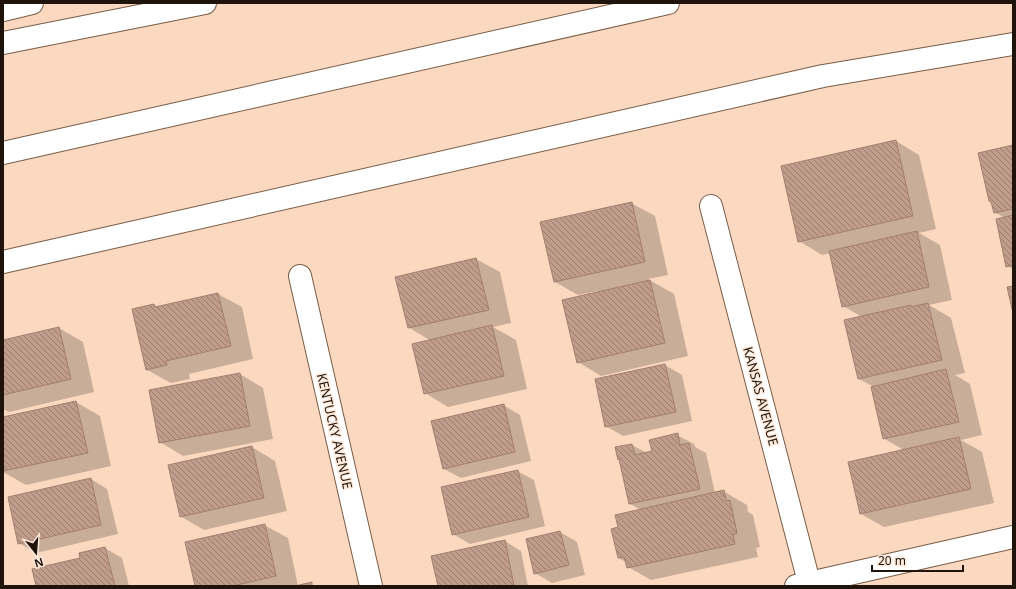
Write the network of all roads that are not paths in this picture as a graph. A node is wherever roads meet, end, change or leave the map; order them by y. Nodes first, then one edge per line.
1 (32, 3) edge
2 (205, 3) edge
3 (668, 3) edge
4 (3, 10) edge
5 (3, 43) edge
6 (1013, 44) edge
7 (3, 153) edge
8 (711, 206) dead end
9 (3, 262) edge
10 (300, 276) dead end
11 (1013, 536) edge
12 (805, 585) edge
13 (370, 586) edge

1 - 4 main road
2 - 5 main road
3 - 7 main road
6 - 9 main road
8 - 12 main road, KANSAS AVENUE
10 - 13 main road, KENTUCKY AVENUE
11 - 12 main road

